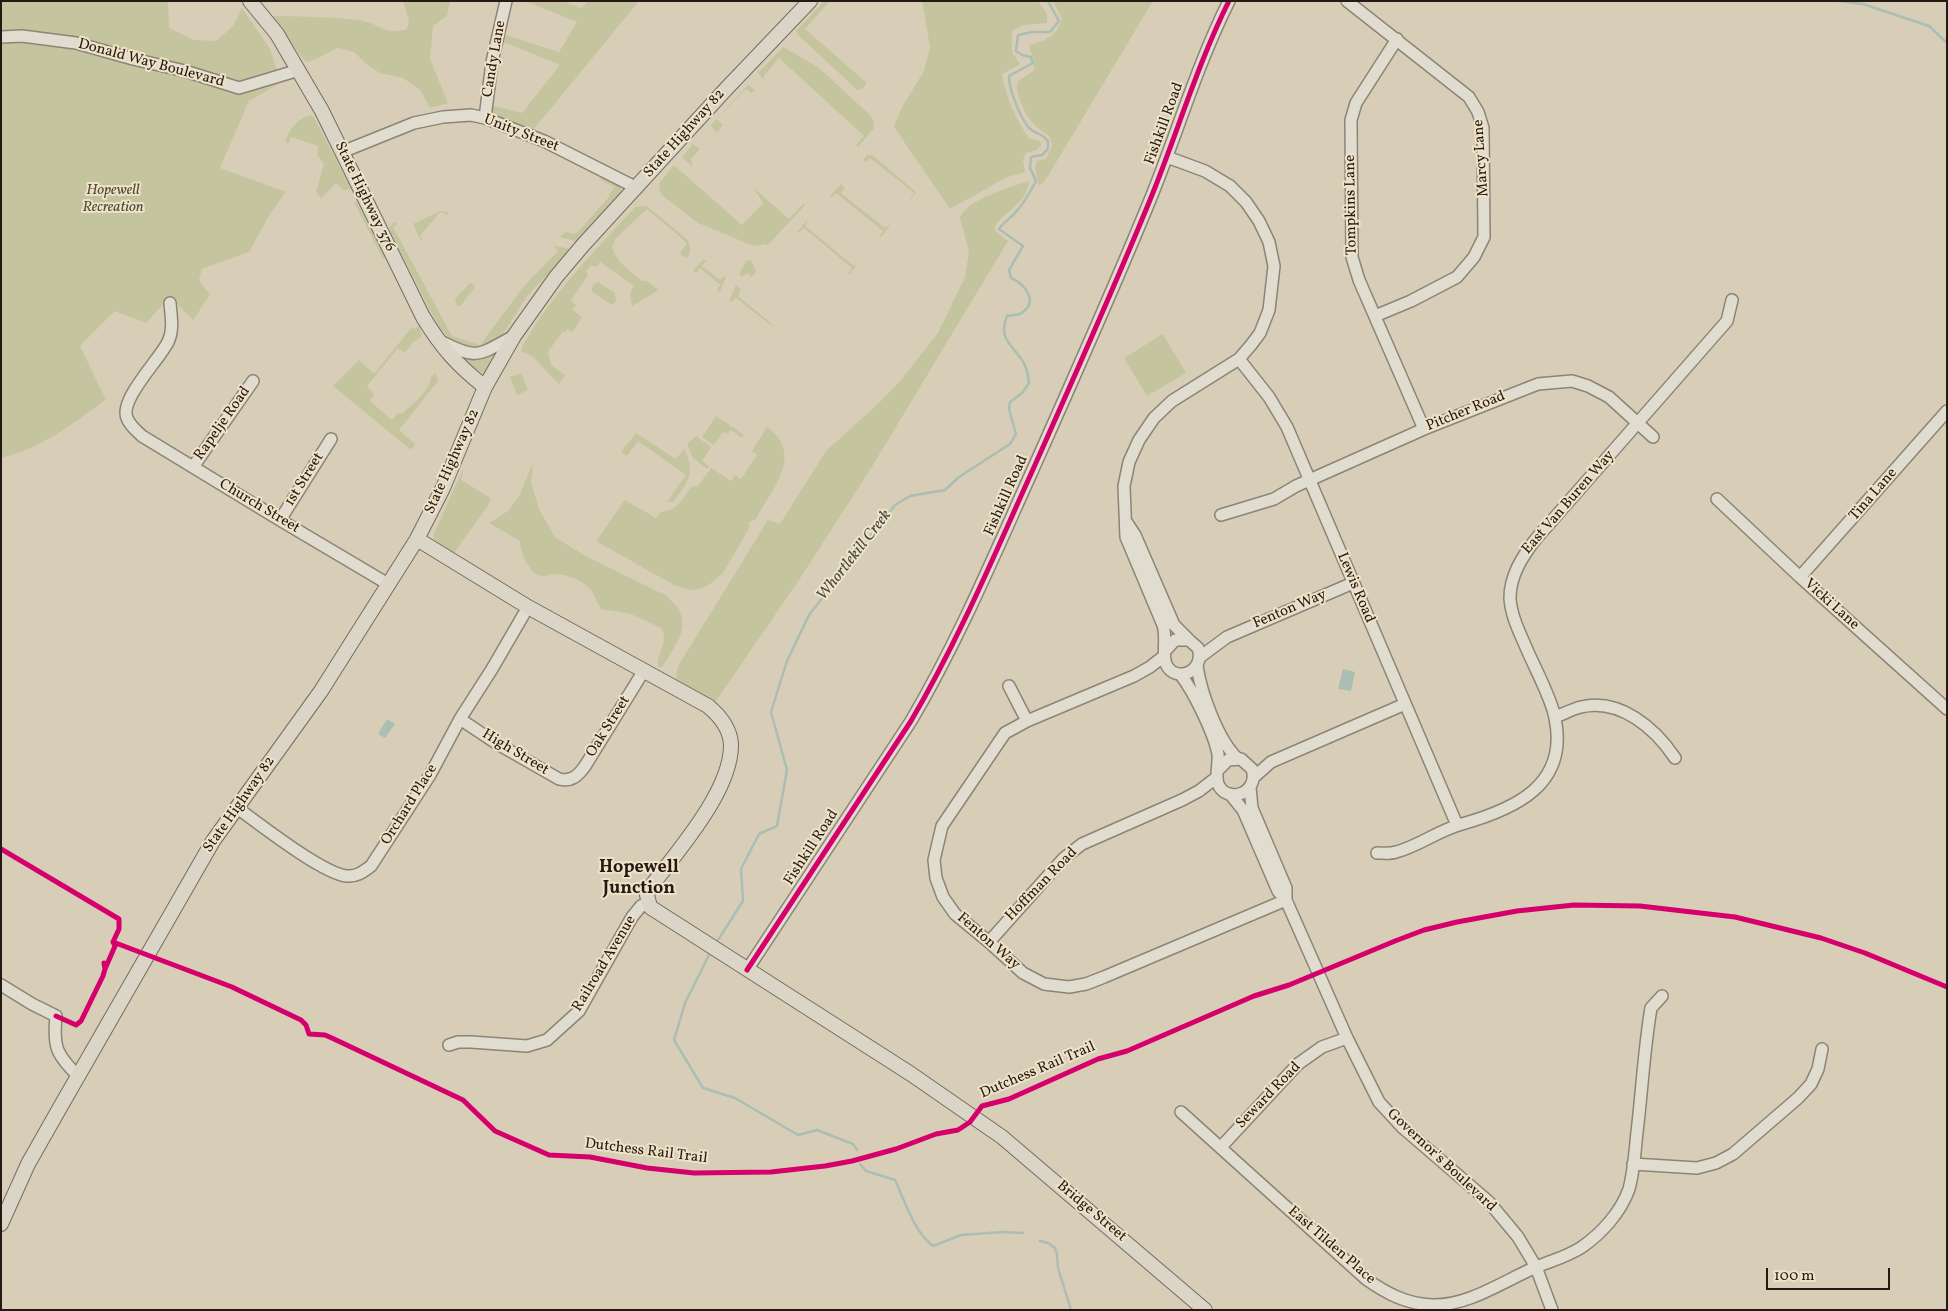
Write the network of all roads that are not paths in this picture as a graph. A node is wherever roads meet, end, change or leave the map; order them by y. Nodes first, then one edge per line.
1 (250, 1) edge
2 (506, 1) edge
3 (810, 1) edge
4 (1229, 1) edge
5 (1348, 1) edge
6 (1, 37) edge
7 (1397, 39) junction
8 (299, 70) junction
9 (485, 118) junction
10 (342, 152) junction
11 (1168, 157) junction
12 (638, 188) junction
13 (1732, 300) dead end
14 (170, 304) dead end
15 (1375, 316) junction
16 (514, 336) junction
17 (436, 339) junction
18 (1240, 359) junction
19 (254, 381) dead end
20 (486, 387) junction
21 (1947, 411) edge
22 (1638, 423) junction
23 (1424, 429) junction
24 (1653, 437) dead end
25 (331, 439) dead end
26 (193, 467) junction
27 (1310, 480) junction
28 (1717, 500) dead end
29 (1221, 515) dead end
30 (280, 520) junction
31 (1127, 523) junction
32 (417, 539) junction
33 (1800, 577) junction
34 (1353, 583) junction
35 (388, 584) junction
36 (528, 607) junction
37 (1227, 637) junction
38 (1190, 641) junction
39 (1165, 653) junction
40 (1198, 662) junction
41 (643, 672) junction
42 (1176, 672) junction
43 (1134, 676) junction
44 (1009, 686) dead end
45 (1405, 704) junction
46 (1947, 709) edge
47 (1555, 717) junction
48 (460, 719) junction
49 (1027, 721) junction
50 (1675, 758) dead end
51 (1241, 760) junction
52 (1271, 762) junction
53 (1217, 774) junction
54 (572, 779) joint
55 (1252, 783) junction
56 (1228, 793) junction
57 (1182, 800) junction
58 (236, 807) junction
59 (1457, 825) junction
60 (1377, 853) dead end
61 (1286, 900) junction
62 (649, 902) junction
63 (989, 942) junction
64 (748, 970) junction
65 (1, 985) edge
66 (1662, 996) dead end
67 (1347, 1038) junction
68 (449, 1045) dead end
69 (1822, 1049) dead end
70 (78, 1076) junction
71 (1181, 1112) dead end
72 (1221, 1147) junction
73 (1633, 1164) junction
74 (1, 1224) edge
75 (1536, 1267) junction
76 (1206, 1310) edge
77 (1552, 1310) edge

1 - 8 main road, State Highway 376
2 - 9 street, Candy Lane
3 - 12 main road, State Highway 82
4 - 11 street, Fishkill Road
5 - 7 street, Marcy Lane
6 - 8 street, Donald Way Boulevard
7 - 15 street, Tompkins Lane
7 - 15 street, Marcy Lane
8 - 10 main road, State Highway 376
9 - 10 street, Unity Street
9 - 12 street, Unity Street
10 - 17 main road, State Highway 376
11 - 18 street
11 - 64 street, Fishkill Road
12 - 16 main road, State Highway 82
13 - 22 street, East Van Buren Way
14 - 26 street, Church Street
15 - 23 street, Tompkins Lane
16 - 17 street
16 - 20 main road, State Highway 82
17 - 20 main road, State Highway 376
18 - 27 street, Lewis Road
18 - 31 street
19 - 26 street, Rapelje Road
20 - 32 main road, State Highway 82
21 - 33 street, Tina Lane
22 - 23 street, Pitcher Road
22 - 24 street, Pitcher Road
22 - 47 street, East Van Buren Way
23 - 27 street, Pitcher Road
25 - 30 street, 1st Street
26 - 30 street, Church Street
27 - 29 street, Pitcher Road
27 - 34 street, Lewis Road
28 - 33 street, Vicki Lane
30 - 35 street, Church Street
31 - 38 street
31 - 39 street
32 - 35 main road, State Highway 82
32 - 36 main road
33 - 46 street, Vicki Lane
34 - 37 street, Fenton Way
34 - 45 street, Lewis Road
35 - 58 main road, State Highway 82
36 - 41 main road
36 - 48 street, Orchard Place
37 - 38 street, Fenton Way
37 - 40 street, Fenton Way
38 - 39 street
38 - 40 street
39 - 42 street
39 - 43 street, Fenton Way
40 - 42 street
40 - 51 street
41 - 54 street, Oak Street
41 - 62 main road
42 - 43 street, Fenton Way
42 - 53 street
43 - 49 street, Fenton Way
44 - 49 street
45 - 52 street
45 - 59 street, Lewis Road
47 - 50 street
47 - 59 street, East Van Buren Way
48 - 54 street, High Street
48 - 58 street, Orchard Place
49 - 63 street, Fenton Way
51 - 52 street
51 - 53 street
51 - 55 street
52 - 55 street
53 - 56 street
53 - 57 street, Hoffman Road
55 - 56 street
55 - 61 street, Governor's Boulevard
56 - 57 street, Hoffman Road
56 - 61 street, Governor's Boulevard
57 - 63 street, Hoffman Road
58 - 70 main road, State Highway 82
59 - 60 street, East Van Buren Way
61 - 63 street, Fenton Way
61 - 67 street, Governor's Boulevard
62 - 64 main road, Bridge Street
62 - 68 street, Railroad Avenue
64 - 76 main road, Bridge Street
65 - 70 street
66 - 73 street, East Tilden Place
67 - 72 street, Seward Road
67 - 75 street, Governor's Boulevard
69 - 73 street
70 - 74 main road, State Highway 82
71 - 72 street, East Tilden Place
72 - 75 street, East Tilden Place
73 - 75 street, East Tilden Place
75 - 77 street, Governor's Boulevard

